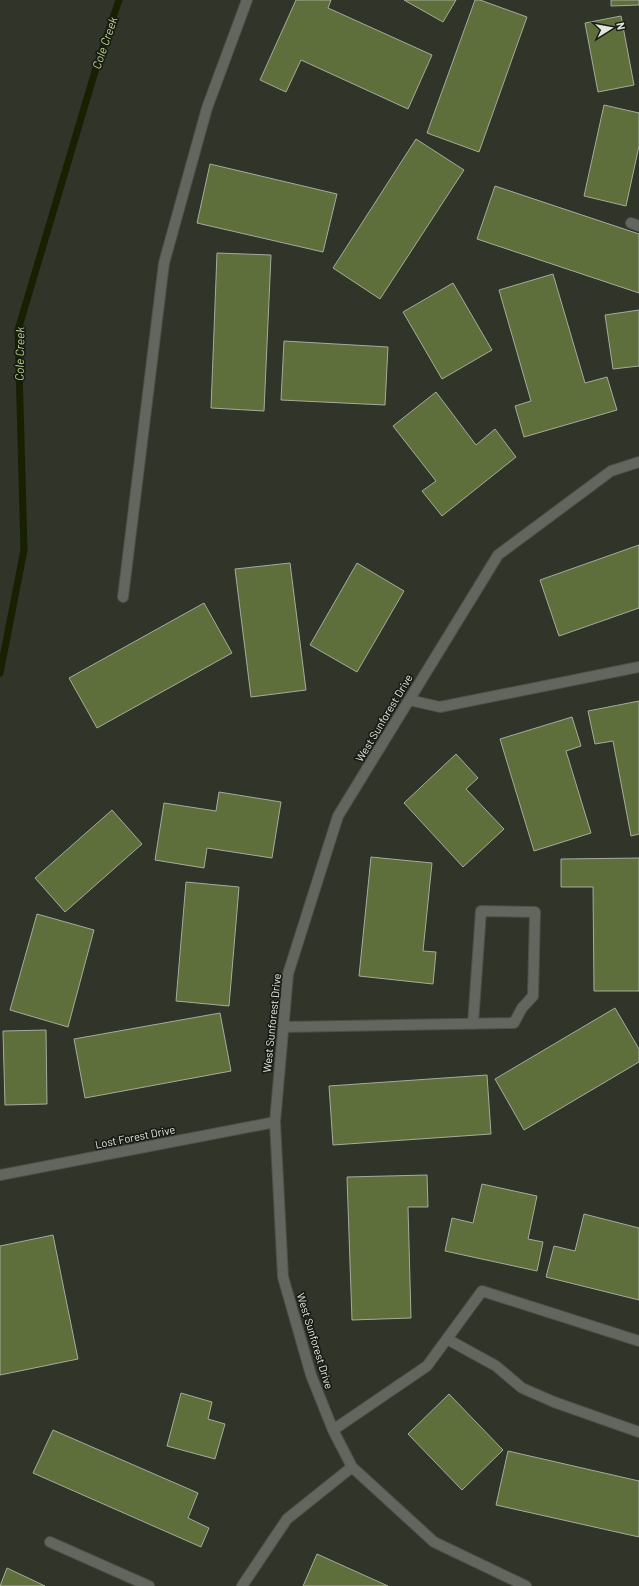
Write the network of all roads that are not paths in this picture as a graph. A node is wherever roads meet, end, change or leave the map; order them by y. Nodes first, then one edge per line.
1 (246, 0) edge
2 (639, 462) edge
3 (123, 597) dead end
4 (639, 667) edge
5 (409, 700) junction
6 (473, 1024) junction
7 (284, 1027) junction
8 (275, 1122) junction
9 (0, 1175) edge
10 (447, 1339) junction
11 (639, 1341) edge
12 (333, 1430) junction
13 (639, 1432) edge
14 (352, 1467) junction
15 (50, 1542) dead end
16 (149, 1586) edge
17 (242, 1586) edge
18 (526, 1586) edge

1 - 3 street
2 - 5 street, West Sunforest Drive
4 - 5 street
5 - 7 street, West Sunforest Drive
6 - 6 street
6 - 7 street
7 - 8 street, West Sunforest Drive
8 - 9 street, Lost Forest Drive
8 - 12 street, West Sunforest Drive
10 - 11 street
10 - 12 street
10 - 13 street
12 - 14 street, West Sunforest Drive
14 - 17 street
14 - 18 street, West Sunforest Drive
15 - 16 street

